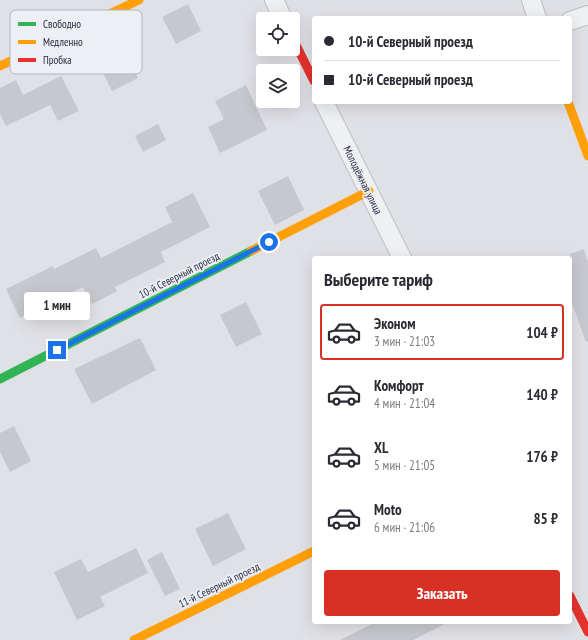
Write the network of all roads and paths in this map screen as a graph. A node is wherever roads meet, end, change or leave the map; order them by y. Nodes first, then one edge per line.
1 (139, 0) edge
2 (274, 0) edge
3 (531, 0) edge
4 (118, 10) edge
5 (280, 12) edge
6 (588, 15) edge
7 (536, 16) edge
8 (572, 21) edge
9 (300, 53) edge
10 (10, 61) edge
11 (0, 66) edge
12 (312, 77) edge
13 (325, 104) edge
14 (569, 104) edge
15 (588, 156) edge
16 (369, 191) junction
17 (401, 256) edge
18 (0, 379) edge
19 (312, 553) edge
20 (572, 600) edge
21 (588, 632) edge
22 (134, 640) edge

1 - 4 street
2 - 5 street
3 - 7 street
6 - 8 street
9 - 12 street
10 - 11 street
13 - 16 street, Молодёжная улица
14 - 15 street
16 - 17 street, Молодёжная улица
16 - 18 street, 10-й Северный проезд
19 - 22 street, 11-й Северный проезд
20 - 21 street

